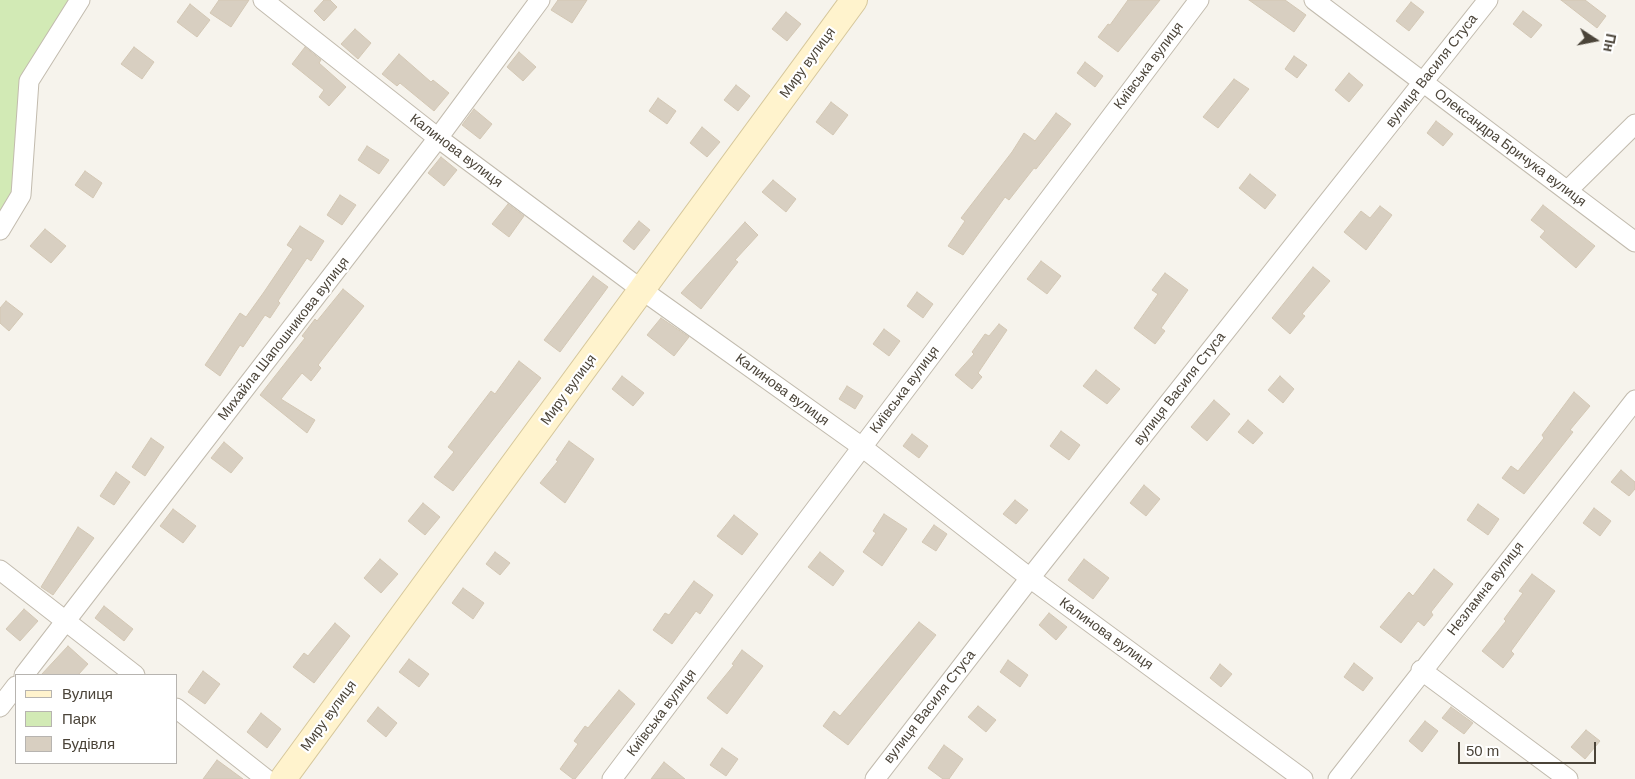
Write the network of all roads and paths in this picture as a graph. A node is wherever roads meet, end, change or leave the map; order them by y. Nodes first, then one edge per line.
1 (80, 0) edge
2 (263, 0) edge
3 (540, 0) edge
4 (854, 0) edge
5 (1199, 0) edge
6 (1314, 0) edge
7 (1488, 0) edge
8 (1423, 83) junction
9 (1635, 124) edge
10 (438, 138) junction
11 (1568, 190) junction
12 (0, 230) edge
13 (1635, 242) edge
14 (642, 290) junction
15 (1635, 400) edge
16 (862, 447) junction
17 (0, 570) edge
18 (1030, 578) junction
19 (66, 621) junction
20 (1421, 670) junction
21 (25, 674) edge
22 (134, 674) edge
23 (15, 687) edge
24 (0, 707) edge
25 (178, 710) edge
26 (266, 779) edge
27 (283, 779) edge
28 (612, 779) edge
29 (875, 779) edge
30 (1303, 779) edge
31 (1338, 779) edge
32 (1568, 779) edge

1 - 12 street
2 - 10 street, Калинова вулиця
3 - 10 street, Михайла Шапошникова вулиця
4 - 14 main road, Миру вулиця
5 - 16 street, Київська вулиця
6 - 8 street, Олександра Бричука вулиця
7 - 8 street, вулиця Василя Стуса
8 - 11 street, Олександра Бричука вулиця
8 - 18 street, вулиця Василя Стуса
9 - 11 street
10 - 14 street, Калинова вулиця
10 - 19 street, Михайла Шапошникова вулиця
11 - 13 street, Олександра Бричука вулиця
14 - 16 street, Калинова вулиця
14 - 27 main road, Миру вулиця
15 - 20 street, Незламна вулиця
16 - 18 street, Калинова вулиця
16 - 28 street, Київська вулиця
17 - 19 street
18 - 29 street, вулиця Василя Стуса
18 - 30 street, Калинова вулиця
19 - 21 street, Михайла Шапошникова вулиця
19 - 22 street
20 - 31 street, Незламна вулиця
20 - 32 street
23 - 24 street
25 - 26 street

